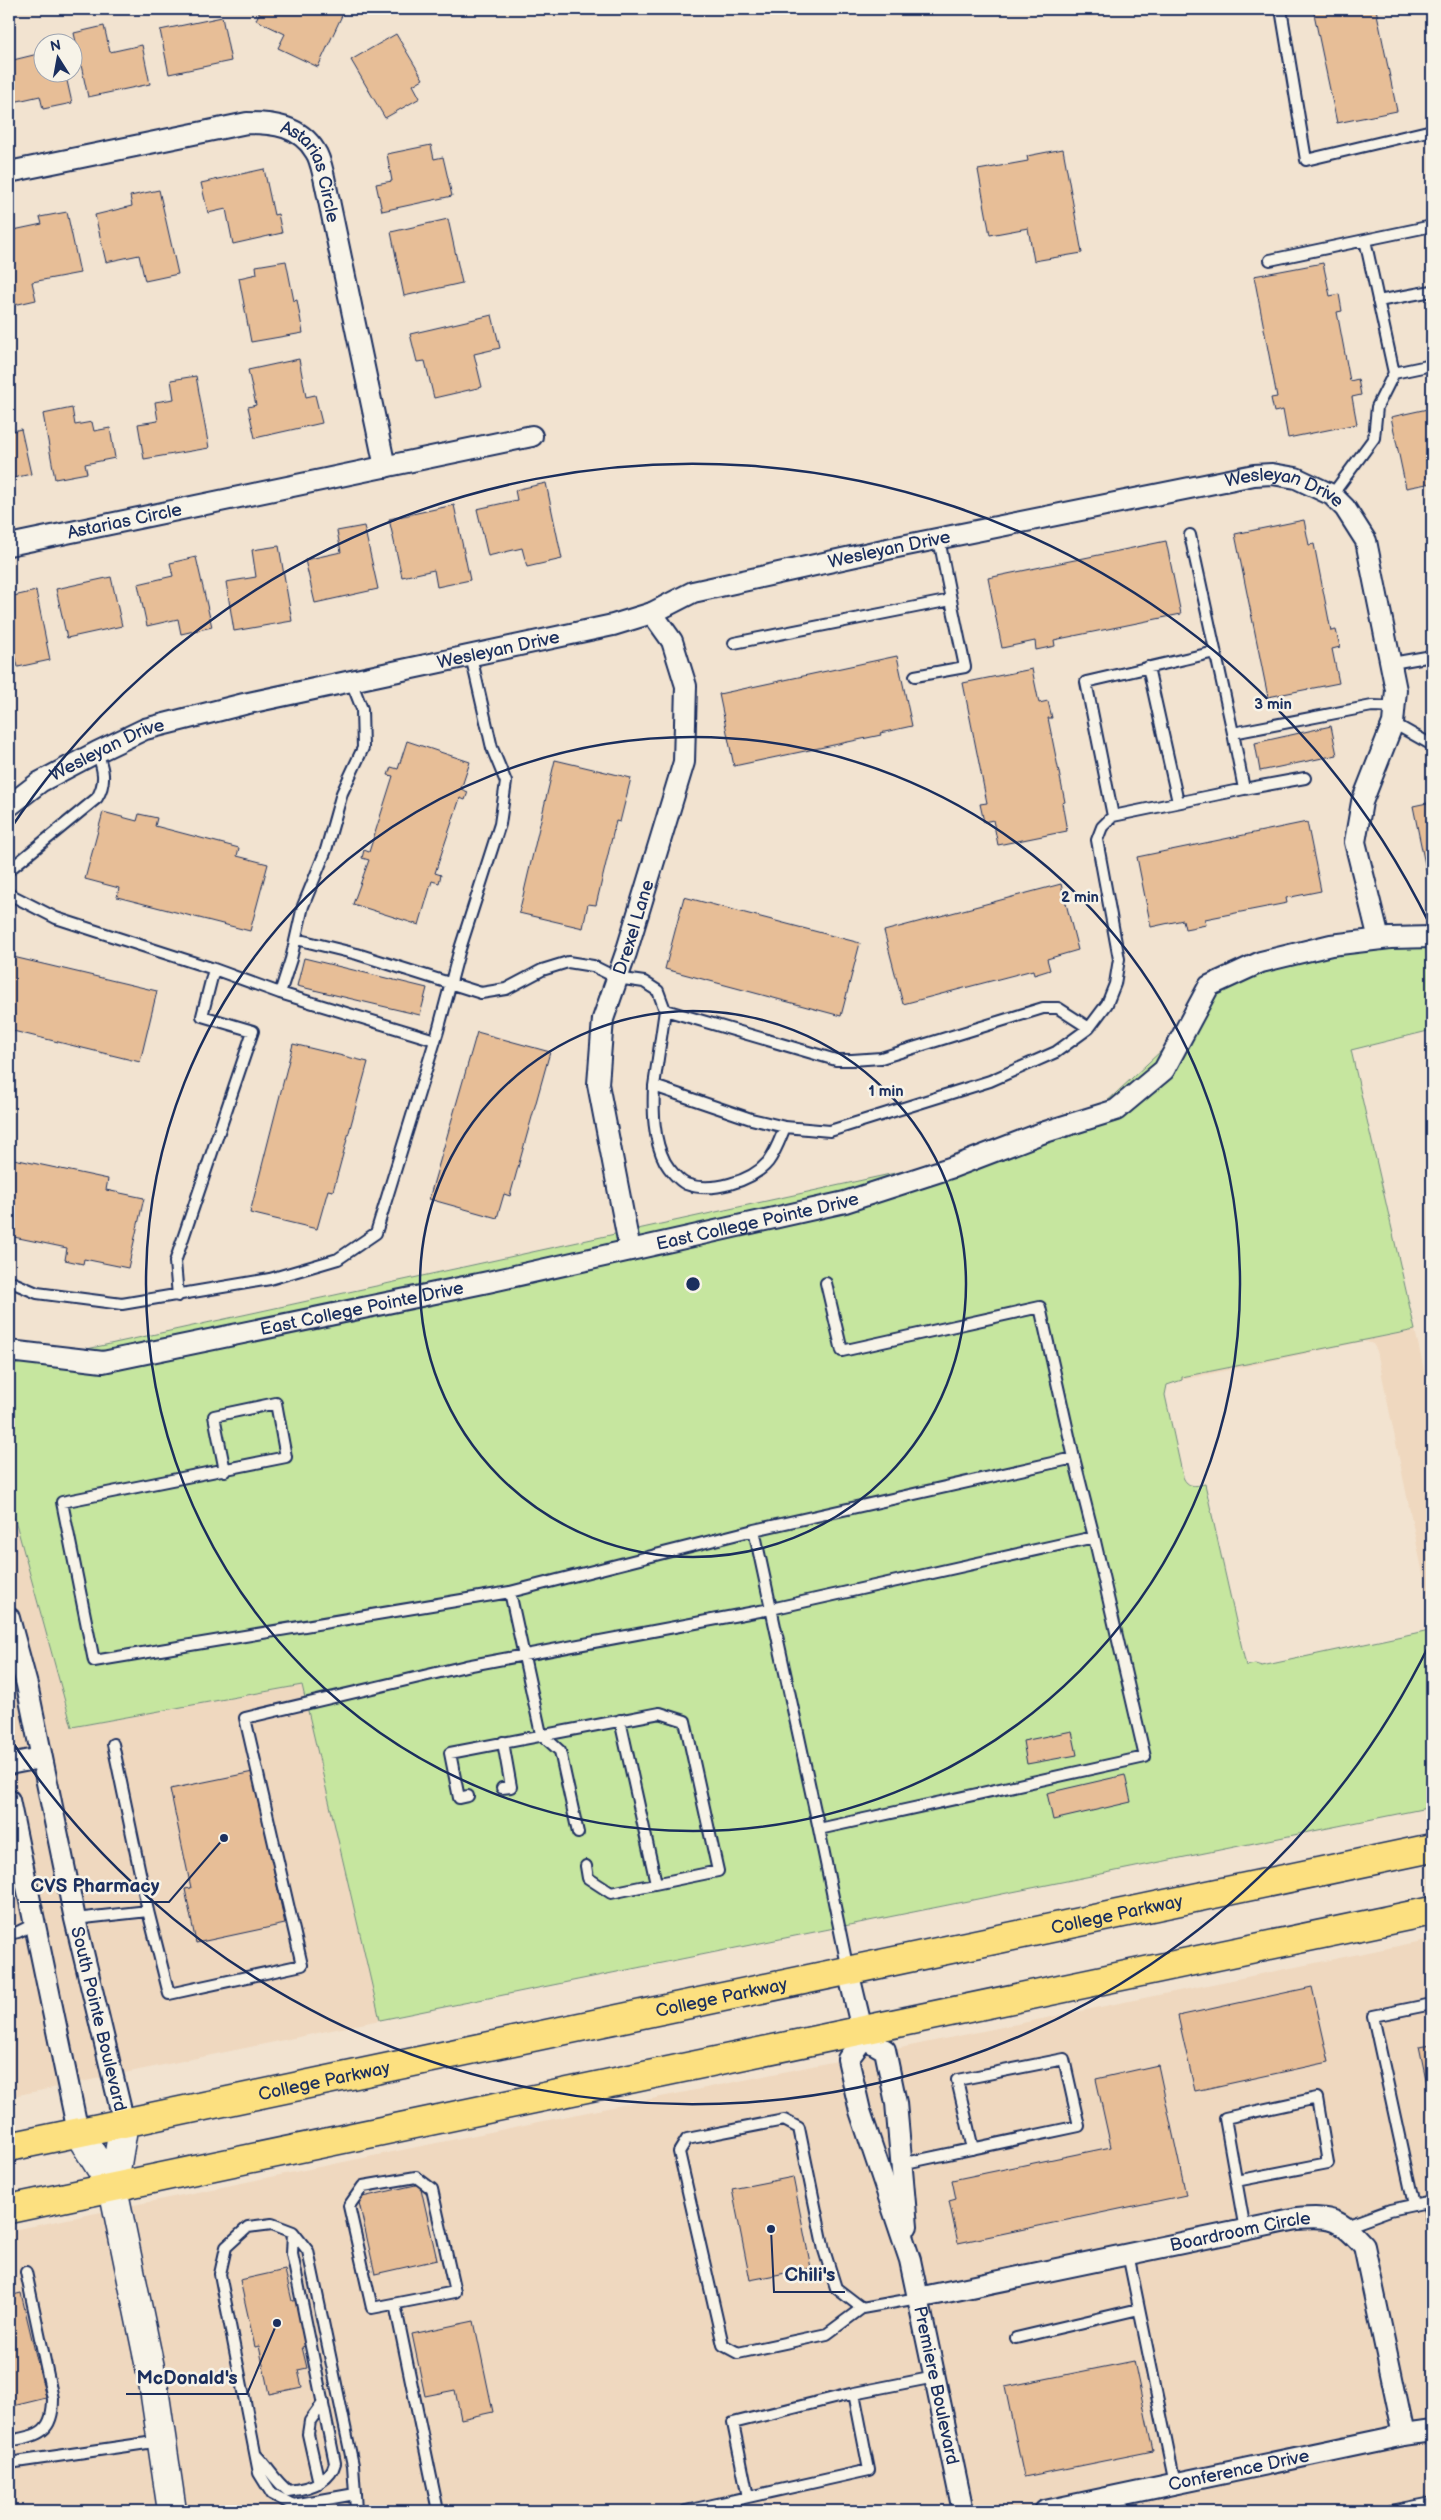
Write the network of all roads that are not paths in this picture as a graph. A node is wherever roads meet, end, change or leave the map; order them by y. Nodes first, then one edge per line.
1 (1281, 9) edge
2 (1432, 130) edge
3 (9, 172) edge
4 (1432, 226) edge
5 (1365, 240) junction
6 (1270, 260) dead end
7 (1432, 291) edge
8 (1378, 301) junction
9 (1432, 365) edge
10 (1394, 373) junction
11 (532, 436) dead end
12 (385, 467) junction
13 (1332, 495) junction
14 (1190, 535) dead end
15 (939, 539) junction
16 (9, 545) edge
17 (951, 600) junction
18 (652, 613) junction
19 (734, 643) dead end
20 (1215, 652) junction
21 (470, 656) junction
22 (1432, 656) edge
23 (1392, 663) junction
24 (1148, 667) junction
25 (916, 676) dead end
26 (351, 681) junction
27 (1394, 715) junction
28 (1233, 732) junction
29 (1432, 745) edge
30 (97, 752) junction
31 (1305, 778) dead end
32 (1244, 789) junction
33 (1178, 802) junction
34 (9, 806) edge
35 (1113, 816) junction
36 (9, 870) edge
37 (9, 894) edge
38 (1432, 937) edge
39 (296, 939) junction
40 (1379, 940) junction
41 (214, 970) junction
42 (617, 978) junction
43 (451, 982) junction
44 (280, 993) junction
45 (665, 1010) junction
46 (1089, 1028) junction
47 (435, 1040) junction
48 (654, 1086) junction
49 (784, 1127) junction
50 (630, 1250) junction
51 (9, 1281) edge
52 (826, 1283) dead end
53 (178, 1296) junction
54 (9, 1351) edge
55 (1074, 1458) junction
56 (225, 1471) junction
57 (754, 1530) junction
58 (1094, 1537) junction
59 (510, 1592) junction
60 (771, 1609) junction
61 (9, 1618) edge
62 (523, 1656) junction
63 (620, 1720) junction
64 (541, 1734) junction
65 (503, 1742) junction
66 (113, 1744) dead end
67 (40, 1758) junction
68 (9, 1764) edge
69 (502, 1788) dead end
70 (468, 1796) dead end
71 (9, 1800) edge
72 (819, 1829) junction
73 (578, 1833) dead end
74 (1432, 1848) edge
75 (586, 1866) dead end
76 (656, 1883) junction
77 (1432, 1910) edge
78 (148, 1911) junction
79 (76, 1919) junction
80 (34, 1924) junction
81 (9, 1934) edge
82 (848, 1971) junction
83 (1432, 2004) edge
84 (863, 2034) junction
85 (124, 2122) junction
86 (78, 2132) junction
87 (9, 2147) edge
88 (973, 2148) junction
89 (902, 2164) junction
90 (1236, 2181) junction
91 (113, 2188) junction
92 (1430, 2201) edge
93 (1414, 2205) junction
94 (9, 2209) edge
95 (1432, 2222) edge
96 (1346, 2226) junction
97 (1245, 2230) junction
98 (293, 2232) junction
99 (1128, 2254) junction
100 (910, 2260) junction
101 (26, 2272) dead end
102 (918, 2298) junction
103 (395, 2304) junction
104 (862, 2308) junction
105 (1139, 2309) junction
106 (1016, 2338) dead end
107 (934, 2377) junction
108 (854, 2393) junction
109 (322, 2403) junction
110 (1432, 2431) edge
111 (1404, 2435) junction
112 (9, 2441) edge
113 (162, 2441) junction
114 (256, 2454) junction
115 (9, 2463) edge
116 (319, 2483) junction
117 (1175, 2484) junction
118 (355, 2494) junction
119 (748, 2497) junction
120 (1432, 2503) edge
121 (172, 2511) edge
122 (356, 2511) edge
123 (438, 2511) edge
124 (686, 2511) edge
125 (963, 2511) edge
126 (1045, 2511) edge
127 (1390, 2511) edge

1 - 2 lane
3 - 12 street, Astarias Circle
4 - 5 lane
5 - 6 lane
5 - 8 lane
7 - 8 lane
8 - 10 lane
9 - 10 lane
10 - 13 lane
11 - 12 street, Astarias Circle
12 - 16 street, Astarias Circle
13 - 15 street, Wesleyan Drive
13 - 23 street, Wesleyan Drive
14 - 20 lane
15 - 17 lane
15 - 18 street, Wesleyan Drive
17 - 19 lane
17 - 25 lane
18 - 21 street, Wesleyan Drive
18 - 42 street, Drexel Lane
20 - 24 lane
20 - 28 lane
21 - 26 street, Wesleyan Drive
21 - 43 lane
22 - 23 lane
23 - 27 street, Wesleyan Drive
24 - 33 lane
24 - 35 lane
26 - 30 street, Wesleyan Drive
26 - 39 lane
27 - 28 lane
27 - 29 lane
27 - 40 street, Wesleyan Drive
28 - 32 lane
30 - 34 street, Wesleyan Drive
30 - 36 lane
31 - 32 lane
32 - 33 lane
33 - 35 lane
35 - 46 lane
37 - 41 lane
38 - 40 street, East College Pointe Drive
39 - 43 lane
39 - 44 lane
40 - 50 street, East College Pointe Drive
41 - 44 lane
41 - 53 lane
42 - 43 lane
42 - 45 lane
42 - 50 street, Drexel Lane
43 - 47 lane
44 - 47 lane
45 - 46 lane
45 - 48 lane
46 - 49 lane
47 - 53 lane
48 - 49 lane
48 - 49 lane
50 - 54 street, East College Pointe Drive
51 - 53 lane
52 - 55 lane
55 - 57 lane
55 - 58 lane
56 - 56 lane
56 - 59 lane
57 - 59 lane
57 - 60 lane
58 - 60 lane
58 - 72 lane
59 - 62 lane
60 - 62 lane
60 - 72 lane
61 - 67 street, South Pointe Boulevard
62 - 64 lane
62 - 78 lane
63 - 64 lane
63 - 76 lane
63 - 76 lane
64 - 65 lane
64 - 73 lane
65 - 69 lane
65 - 70 lane
66 - 78 lane
67 - 68 street
67 - 79 street, South Pointe Boulevard
71 - 80 street, South Pointe Boulevard
72 - 82 lane
74 - 82 main road, College Parkway
75 - 76 lane
77 - 84 main road
78 - 79 lane
79 - 85 street, South Pointe Boulevard
80 - 81 lane
80 - 86 street, South Pointe Boulevard
82 - 84 street
82 - 85 main road, College Parkway
83 - 93 lane
84 - 89 street, Premiere Boulevard
84 - 91 main road
84 - 100 street, Premiere Boulevard
85 - 86 main road, College Parkway
85 - 91 street, South Pointe Boulevard
86 - 87 main road, College Parkway
86 - 91 street, South Pointe Boulevard
88 - 88 lane
88 - 89 lane
89 - 100 street, Premiere Boulevard
90 - 90 lane
90 - 97 lane
91 - 94 main road
91 - 113 street, South Pointe Boulevard
92 - 93 lane
92 - 95 lane
93 - 96 lane
96 - 97 street, Boardroom Circle
96 - 111 street, Boardroom Circle
97 - 99 street, Boardroom Circle
98 - 109 lane
98 - 114 lane
98 - 118 lane
99 - 102 street, Boardroom Circle
99 - 105 lane
100 - 102 street, Premiere Boulevard
101 - 112 lane
102 - 104 lane
102 - 107 street, Premiere Boulevard
103 - 103 lane
103 - 123 lane
104 - 104 lane
105 - 106 lane
105 - 117 lane
107 - 108 lane
107 - 125 street, Premiere Boulevard
108 - 119 lane
108 - 119 lane
109 - 116 lane
109 - 116 lane
110 - 111 street, Conference Drive
111 - 117 street, Conference Drive
113 - 115 lane
113 - 121 street, South Pointe Boulevard
114 - 116 lane
114 - 118 lane
117 - 126 street, Conference Drive
118 - 122 lane
119 - 124 lane
120 - 127 lane

